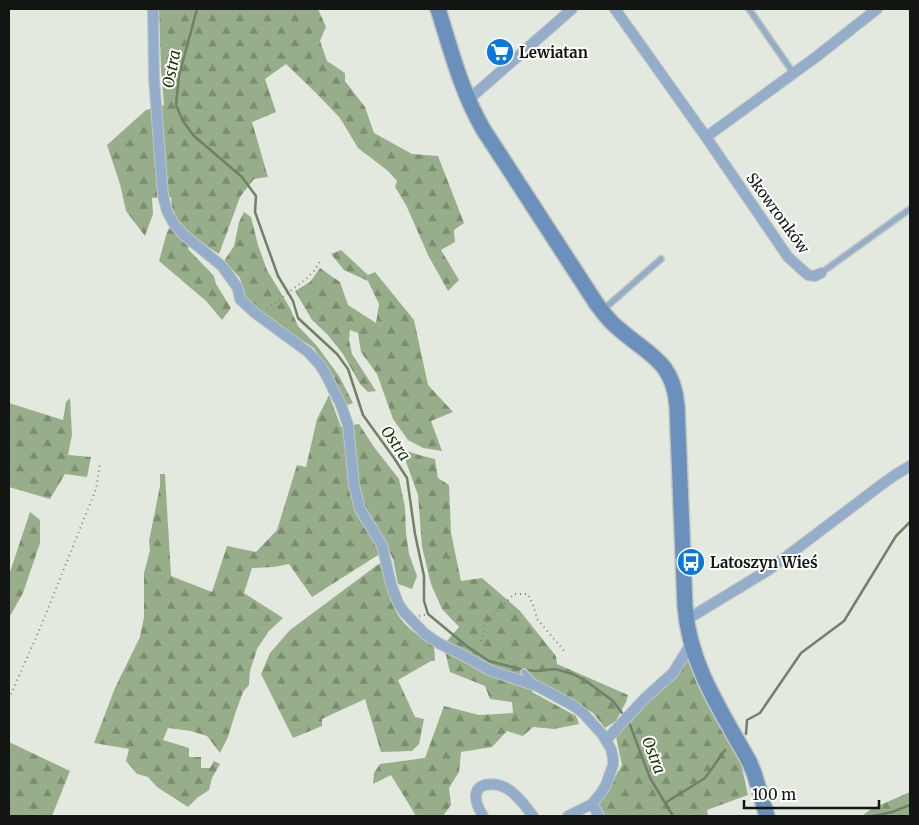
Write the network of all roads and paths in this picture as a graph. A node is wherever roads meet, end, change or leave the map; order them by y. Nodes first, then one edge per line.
1 (152, 9) edge
2 (438, 9) edge
3 (572, 9) edge
4 (615, 9) edge
5 (749, 9) edge
6 (877, 9) edge
7 (794, 74) junction
8 (468, 100) junction
9 (706, 137) junction
10 (910, 209) edge
11 (661, 259) dead end
12 (322, 260) dead end
13 (821, 273) joint
14 (602, 311) junction
15 (262, 318) junction
16 (100, 464) dead end
17 (910, 466) edge
18 (434, 614) dead end
19 (424, 615) dead end
20 (686, 620) junction
21 (481, 641) dead end
22 (691, 644) junction
23 (565, 652) dead end
24 (524, 672) dead end
25 (537, 686) junction
26 (9, 699) edge
27 (606, 740) junction
28 (592, 804) junction
29 (483, 816) edge
30 (533, 816) edge
31 (568, 816) edge
32 (599, 816) edge
33 (767, 816) edge

1 - 15 street
2 - 8 street
3 - 8 street
4 - 9 street, Skowronków
5 - 7 lane
6 - 7 street
7 - 9 street
8 - 14 street
9 - 13 street, Skowronków
10 - 13 lane, Skowronków
11 - 14 lane
12 - 15 path
14 - 20 street
15 - 25 street
16 - 26 path
17 - 20 street
18 - 19 path
20 - 22 street
21 - 23 path
22 - 27 street
22 - 33 street
24 - 25 lane
25 - 27 street
27 - 28 street
28 - 31 street
28 - 32 street
29 - 30 street

